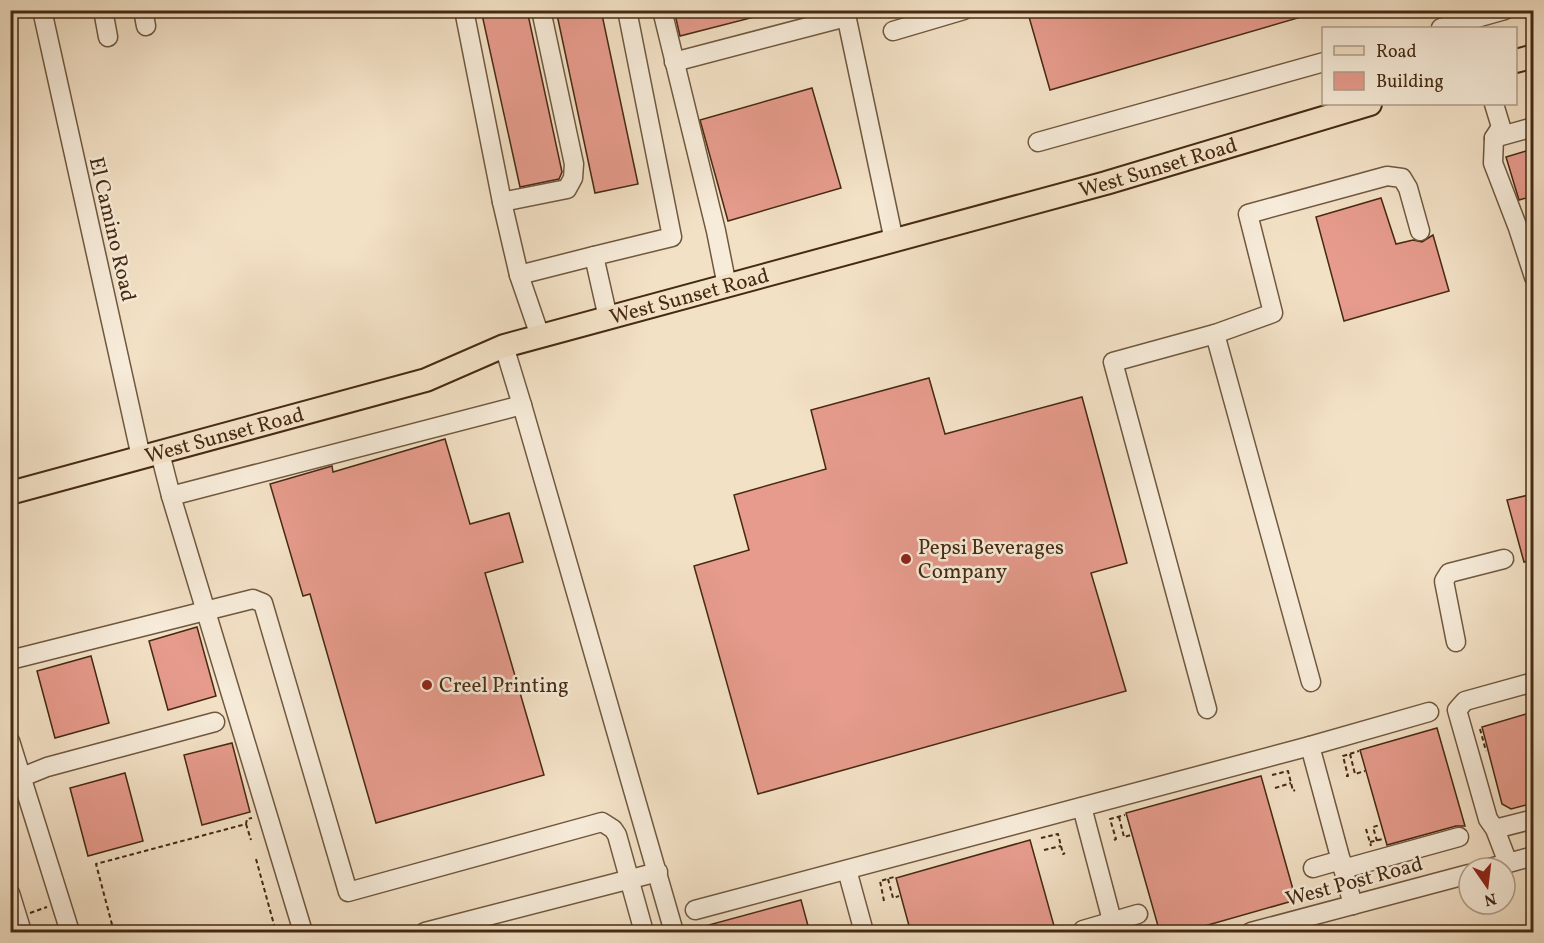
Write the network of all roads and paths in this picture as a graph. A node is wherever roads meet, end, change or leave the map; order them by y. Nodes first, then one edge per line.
1 (42, 10) edge
2 (103, 10) edge
3 (464, 10) edge
4 (542, 10) edge
5 (627, 10) edge
6 (662, 10) edge
7 (964, 10) edge
8 (1505, 10) edge
9 (846, 14) edge
10 (1445, 27) edge
11 (893, 31) dead end
12 (108, 37) dead end
13 (1533, 56) edge
14 (1517, 60) edge
15 (674, 62) junction
16 (1322, 62) edge
17 (1368, 105) edge
18 (1494, 105) edge
19 (1533, 127) edge
20 (1494, 138) junction
21 (1038, 142) dead end
22 (502, 202) junction
23 (1526, 226) edge
24 (1420, 231) dead end
25 (894, 241) junction
26 (594, 256) junction
27 (519, 275) junction
28 (1533, 277) edge
29 (727, 286) junction
30 (608, 318) junction
31 (1215, 334) junction
32 (540, 336) junction
33 (504, 346) junction
34 (522, 405) junction
35 (150, 455) junction
36 (10, 493) edge
37 (171, 496) junction
38 (1504, 559) dead end
39 (206, 610) junction
40 (1456, 642) dead end
41 (10, 660) edge
42 (1311, 682) dead end
43 (1533, 682) edge
44 (1207, 709) dead end
45 (1429, 712) dead end
46 (215, 722) dead end
47 (1480, 729) dead end
48 (10, 741) edge
49 (1310, 746) junction
50 (1359, 751) dead end
51 (1350, 754) junction
52 (1489, 760) dead end
53 (1365, 771) dead end
54 (1272, 775) dead end
55 (1346, 776) dead end
56 (16, 781) edge
57 (1291, 783) junction
58 (1275, 788) dead end
59 (1295, 790) dead end
60 (1082, 807) junction
61 (1125, 815) dead end
62 (254, 817) dead end
63 (1119, 817) junction
64 (1533, 819) edge
65 (246, 824) junction
66 (1380, 825) dead end
67 (1366, 829) dead end
68 (1495, 829) junction
69 (1131, 835) dead end
70 (1459, 837) dead end
71 (1041, 838) dead end
72 (1383, 839) dead end
73 (251, 840) dead end
74 (1114, 840) dead end
75 (1377, 841) junction
76 (1370, 842) junction
77 (1061, 846) junction
78 (1371, 848) dead end
79 (1044, 850) dead end
80 (1065, 853) dead end
81 (1505, 856) edge
82 (1533, 856) edge
83 (256, 859) dead end
84 (1517, 860) edge
85 (1342, 864) junction
86 (1313, 868) dead end
87 (847, 870) junction
88 (658, 872) junction
89 (894, 877) dead end
90 (1457, 877) edge
91 (629, 879) junction
92 (888, 879) junction
93 (10, 893) edge
94 (899, 896) dead end
95 (884, 901) dead end
96 (1353, 905) junction
97 (48, 907) dead end
98 (695, 910) dead end
99 (26, 914) dead end
100 (1138, 914) dead end
101 (483, 925) edge
102 (1113, 927) edge
103 (1083, 930) dead end
104 (22, 933) edge
105 (70, 933) edge
106 (114, 933) edge
107 (276, 933) edge
108 (303, 933) edge
109 (425, 933) edge
110 (644, 933) edge
111 (674, 933) edge
112 (864, 933) edge
113 (1251, 933) edge

1 - 35 street, El Camino Road
2 - 12 street
3 - 22 street
4 - 22 street
5 - 26 street
6 - 15 street
7 - 11 street
8 - 10 street
9 - 15 street
9 - 25 street
13 - 14 main road
15 - 29 street
16 - 21 street
17 - 25 main road, West Sunset Road
18 - 20 street
19 - 20 street
20 - 23 street
22 - 27 street
23 - 28 street
24 - 31 street
25 - 29 main road, West Sunset Road
26 - 27 street
26 - 30 street
27 - 32 street
29 - 30 main road, West Sunset Road
30 - 32 main road, West Sunset Road
31 - 42 street
31 - 44 street
32 - 33 main road, West Sunset Road
33 - 34 street
33 - 35 main road, West Sunset Road
34 - 37 street
34 - 88 street
35 - 36 main road, West Sunset Road
35 - 37 street, El Camino Road
37 - 39 street, El Camino Road
38 - 40 street
39 - 41 street
39 - 91 street
39 - 108 street, El Camino Road
43 - 68 street
45 - 49 street
46 - 56 street
47 - 52 path
48 - 56 street
49 - 60 street
49 - 85 street
50 - 51 path
51 - 53 path
51 - 55 path
54 - 57 path
56 - 105 street
57 - 58 path
57 - 59 path
60 - 87 street
60 - 102 street
61 - 63 path
62 - 65 path
63 - 69 path
63 - 74 path
64 - 68 street
65 - 73 path
65 - 106 path
66 - 75 path
67 - 76 path
68 - 81 street
70 - 85 street
71 - 77 path
72 - 75 path
75 - 76 path
76 - 78 path
77 - 79 path
77 - 80 path
82 - 84 street
83 - 107 path
85 - 86 street
85 - 96 street
87 - 98 street
87 - 112 street
88 - 91 street
88 - 111 street
89 - 92 path
90 - 96 street, West Post Road
91 - 101 street
91 - 110 street
92 - 94 path
92 - 95 path
93 - 104 street
96 - 113 street, West Post Road
97 - 99 path
100 - 102 street
101 - 109 street
102 - 103 street

